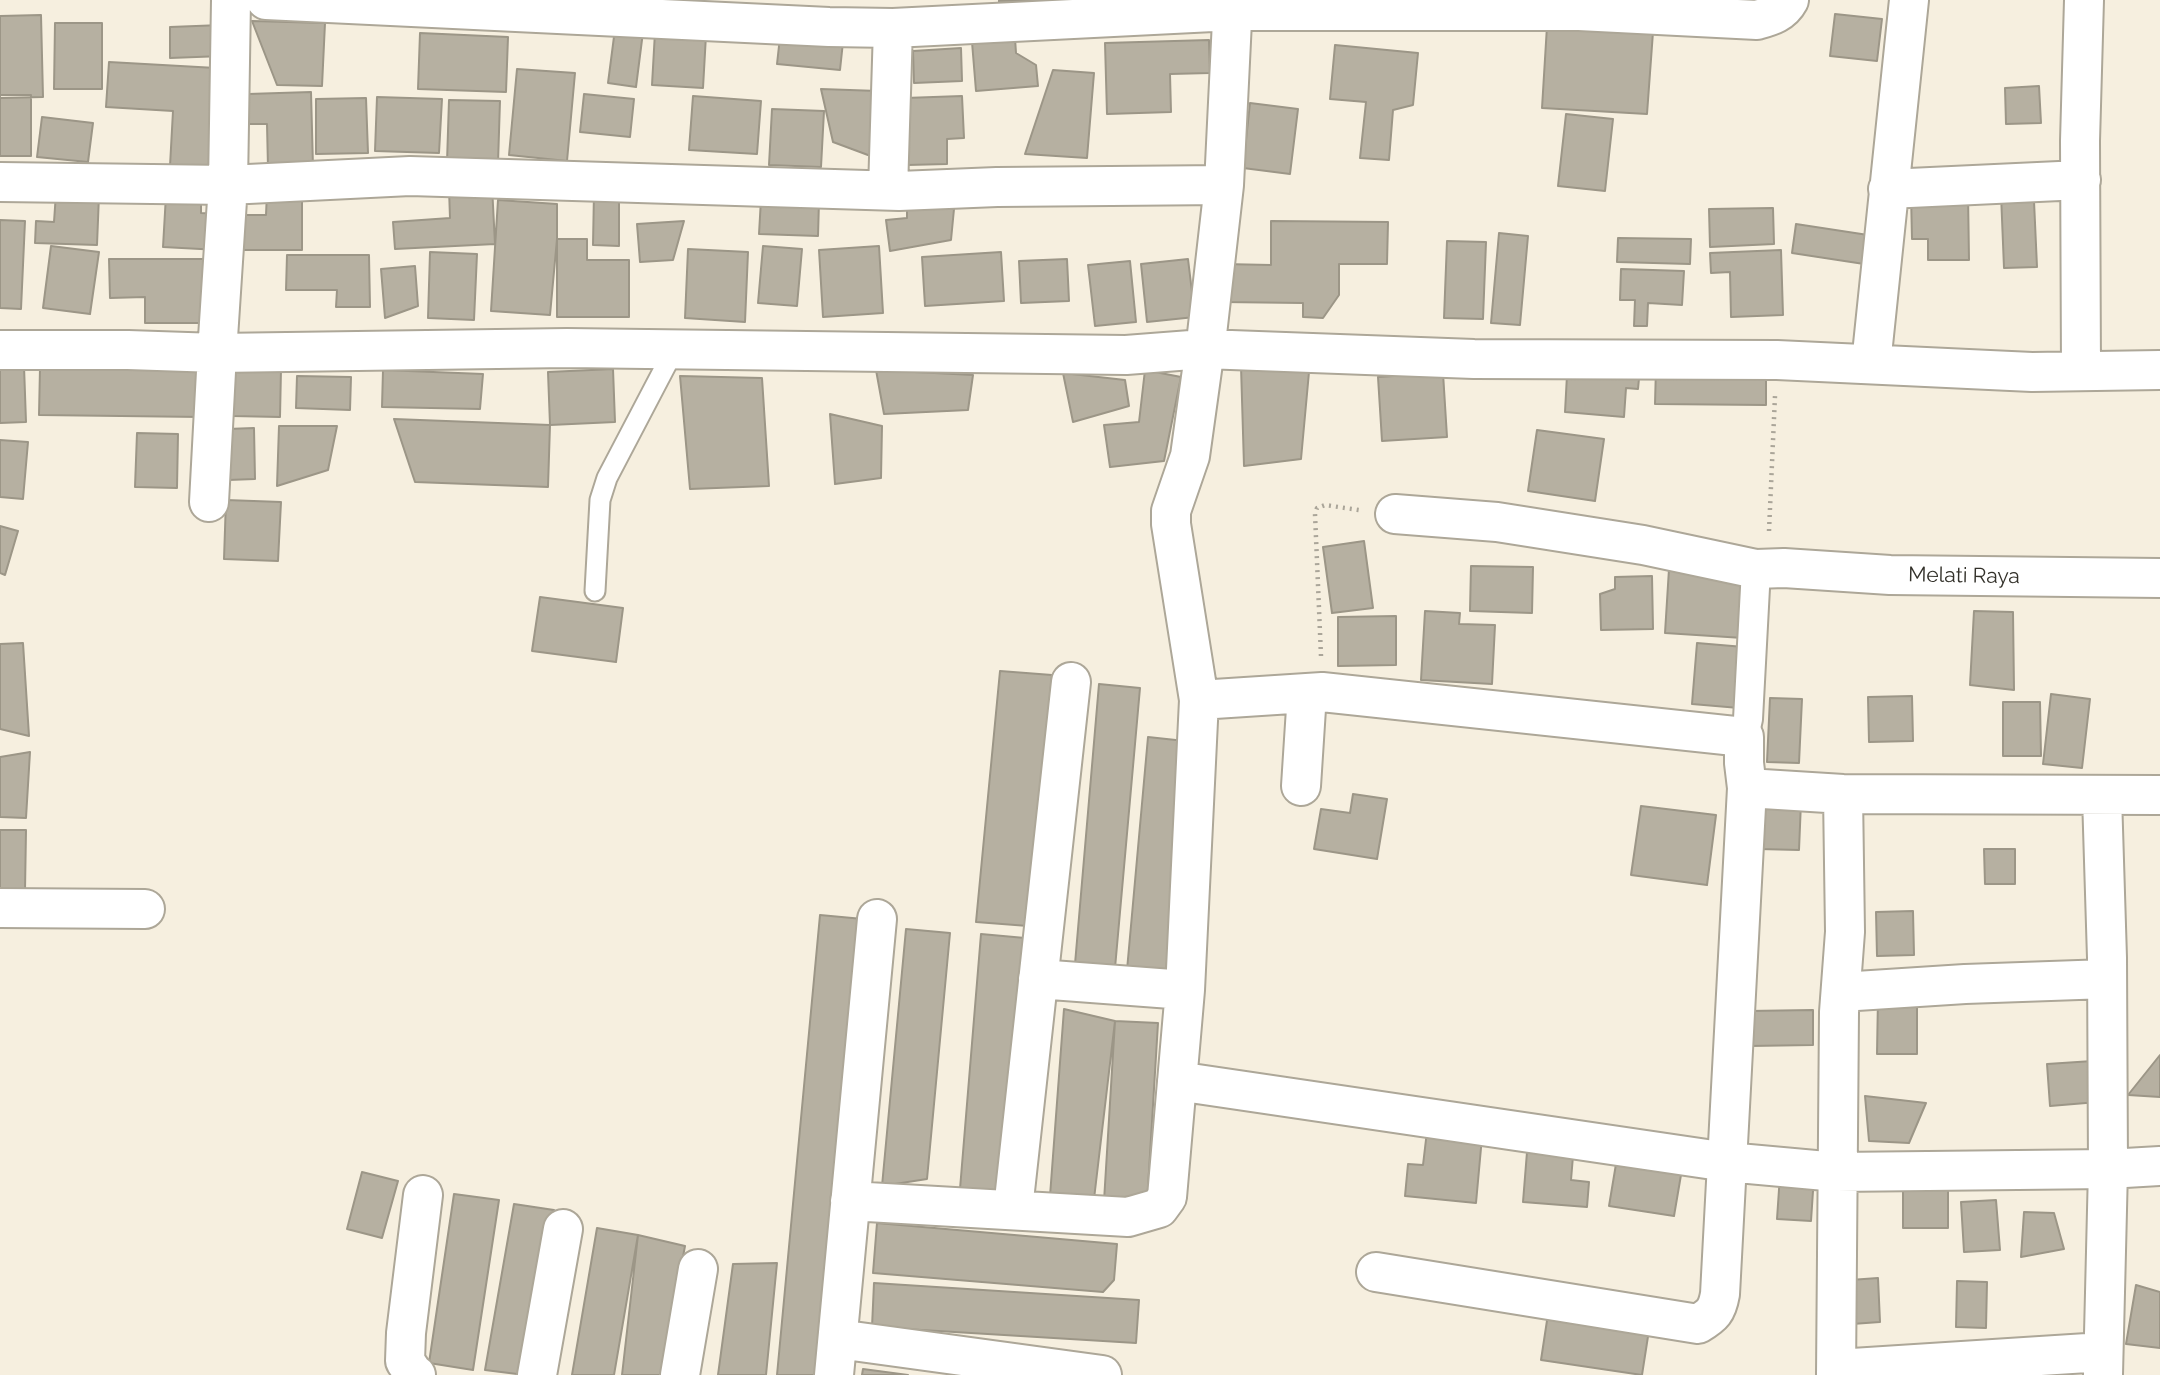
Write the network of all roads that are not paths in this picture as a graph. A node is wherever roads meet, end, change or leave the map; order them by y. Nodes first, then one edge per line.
1 (231, 0) edge
2 (266, 0) edge
3 (1789, 0) edge
4 (1909, 0) edge
5 (2084, 0) edge
6 (1233, 5) edge
7 (893, 28) junction
8 (2081, 180) junction
9 (0, 182) edge
10 (228, 185) junction
11 (1224, 186) junction
12 (1888, 189) junction
13 (888, 190) junction
14 (1204, 349) junction
15 (0, 350) edge
16 (674, 350) junction
17 (218, 353) junction
18 (1871, 364) junction
19 (2160, 370) edge
20 (2081, 371) junction
21 (208, 502) dead end
22 (1395, 514) dead end
23 (1762, 569) junction
24 (2160, 578) edge
25 (595, 591) dead end
26 (1071, 682) dead end
27 (1314, 693) junction
28 (1199, 700) junction
29 (1744, 737) junction
30 (1301, 786) dead end
31 (1747, 788) junction
32 (1843, 794) junction
33 (2160, 795) edge
34 (2102, 796) junction
35 (0, 908) edge
36 (145, 909) dead end
37 (877, 919) dead end
38 (1038, 979) junction
39 (2107, 979) junction
40 (1185, 990) junction
41 (1840, 992) junction
42 (1177, 1081) junction
43 (1727, 1162) junction
44 (2160, 1166) edge
45 (2108, 1169) junction
46 (1837, 1172) junction
47 (423, 1195) dead end
48 (850, 1201) junction
49 (1013, 1209) junction
50 (563, 1229) dead end
51 (698, 1269) dead end
52 (1376, 1272) dead end
53 (836, 1357) edge
54 (2103, 1363) edge
55 (1837, 1372) edge
56 (416, 1375) edge
57 (537, 1375) edge
58 (680, 1375) edge
59 (1102, 1375) edge

1 - 10 street
2 - 7 street
3 - 6 street
4 - 12 street
5 - 8 street
6 - 7 street
6 - 11 street
7 - 13 street
8 - 12 street
8 - 20 street
9 - 10 street
10 - 13 street
10 - 17 street
11 - 13 street
11 - 14 street
12 - 18 street
14 - 16 street
14 - 18 street
14 - 28 street
15 - 17 street
16 - 17 street
16 - 25 lane
17 - 21 street
18 - 20 street
19 - 20 street
22 - 23 street, Melati Raya
23 - 24 street, Melati Raya
23 - 29 street
26 - 38 street
27 - 28 street
27 - 29 street
27 - 30 street
28 - 40 street
29 - 31 street
31 - 32 street
31 - 43 street
32 - 34 street
32 - 41 street
33 - 34 street
34 - 39 street
35 - 36 street
37 - 48 street
38 - 40 street
38 - 49 street
39 - 41 street
39 - 45 street
40 - 42 street
41 - 46 street
42 - 43 street
42 - 49 street
43 - 46 street
43 - 52 street
44 - 45 street
45 - 46 street
45 - 54 street
46 - 55 street
47 - 56 street
48 - 49 street
48 - 53 street
50 - 57 street
51 - 58 street
53 - 59 street
54 - 55 street

